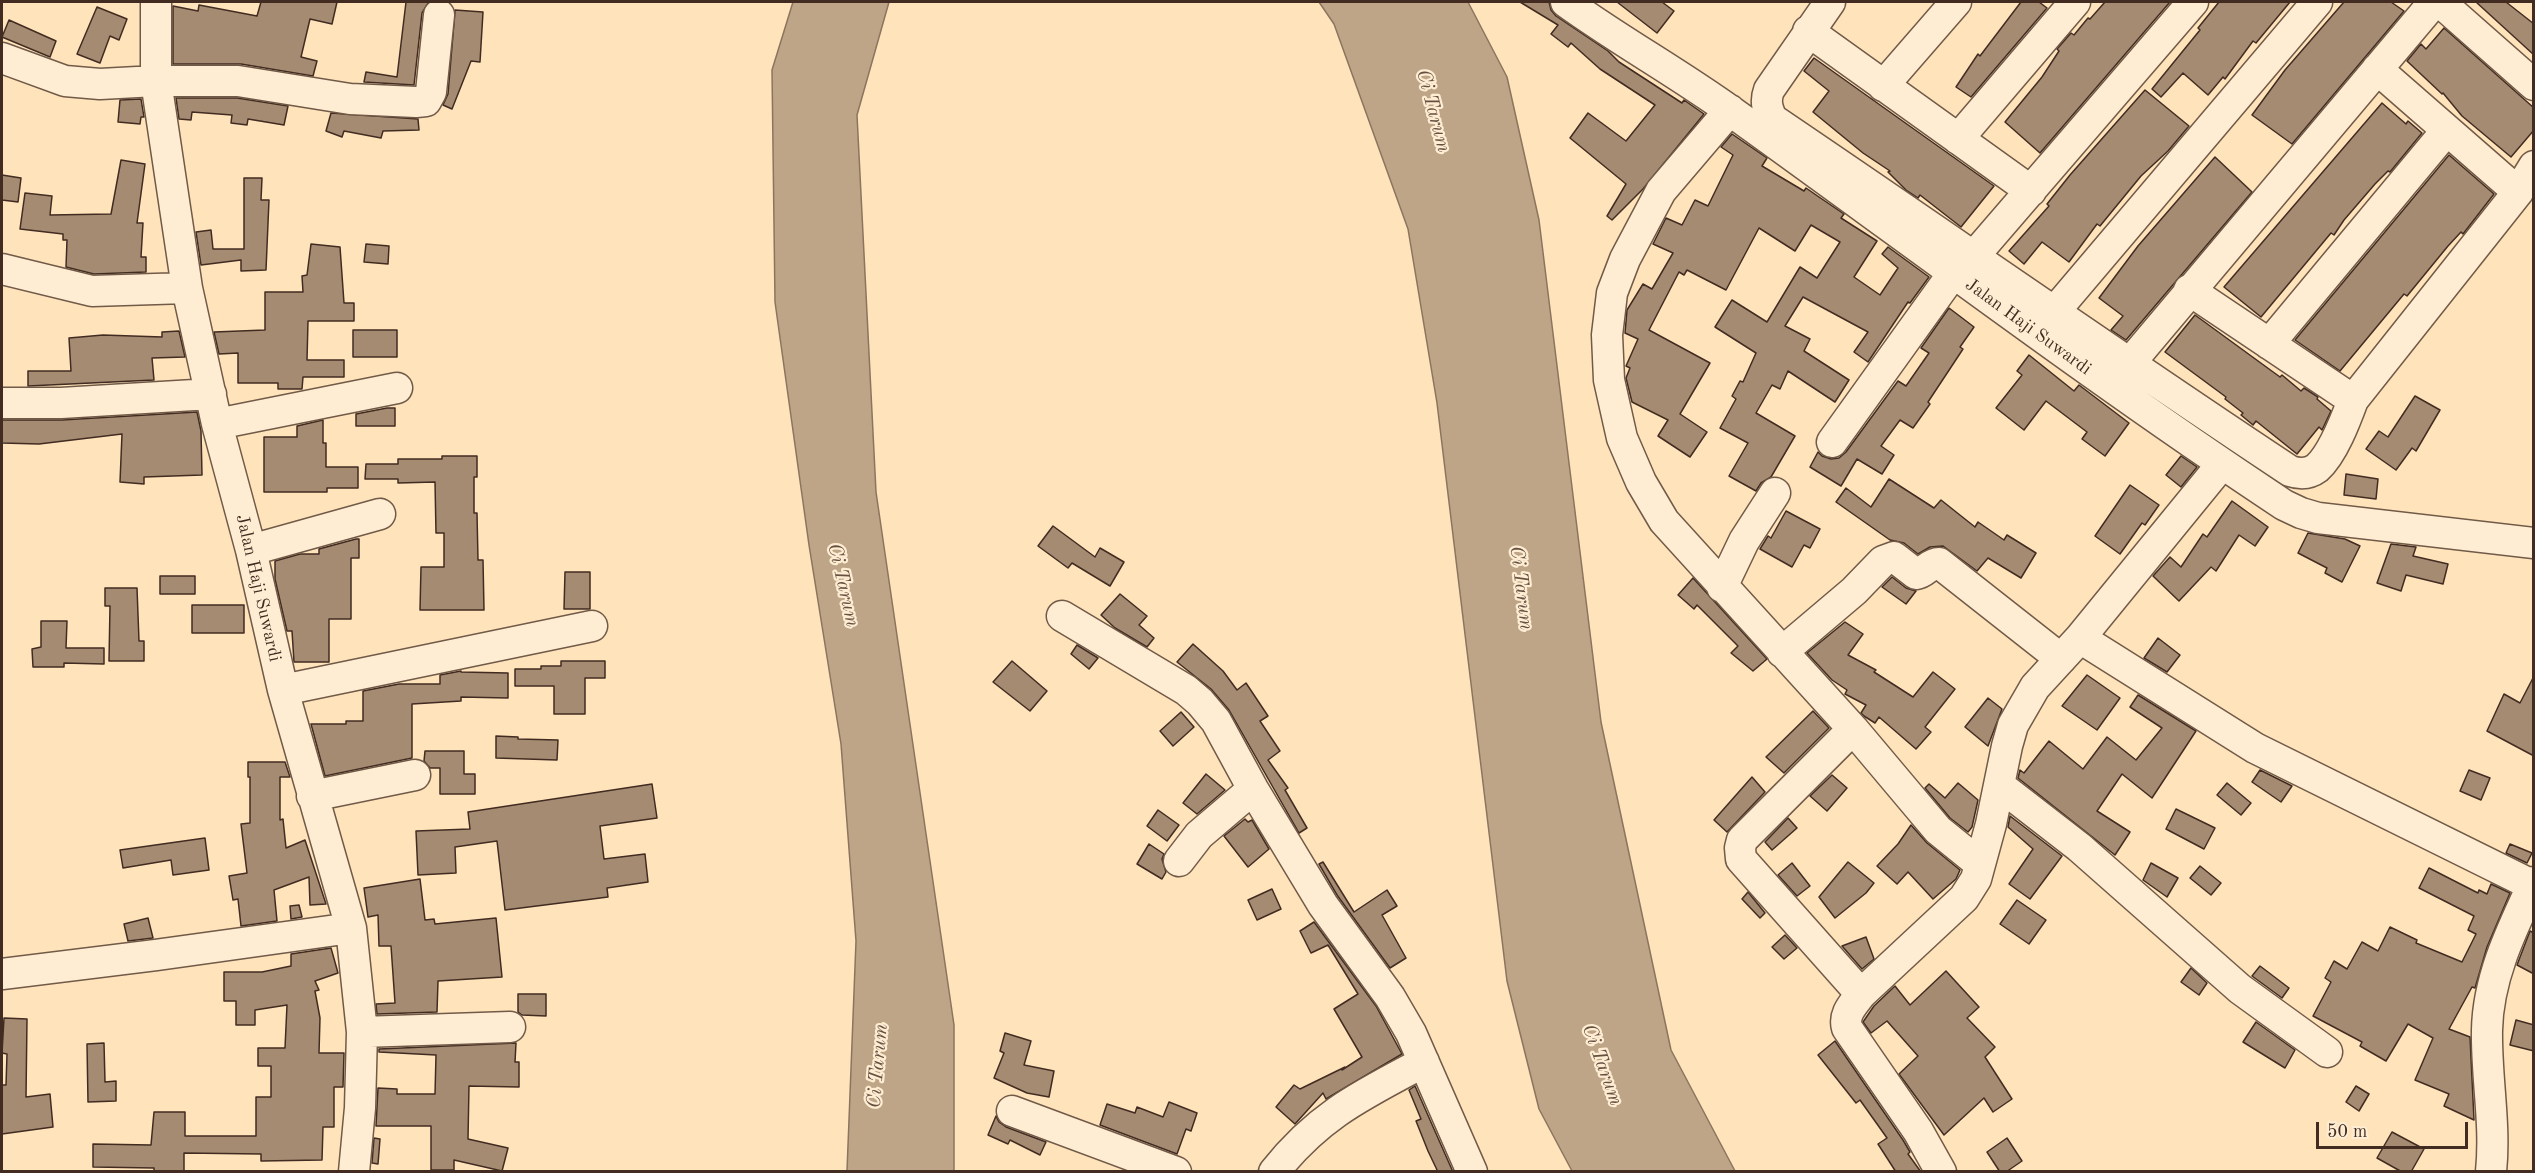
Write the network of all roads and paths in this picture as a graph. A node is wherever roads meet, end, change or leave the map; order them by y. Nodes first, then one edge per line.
1 (156, 2) edge
2 (1566, 2) edge
3 (1830, 2) edge
4 (1956, 2) edge
5 (2075, 2) edge
6 (2193, 2) edge
7 (2317, 2) edge
8 (2434, 2) edge
9 (2440, 2) edge
10 (439, 15) dead end
11 (1808, 31) junction
12 (2, 58) edge
13 (2377, 69) junction
14 (156, 81) junction
15 (2534, 85) edge
16 (1883, 86) junction
17 (1730, 110) junction
18 (2447, 130) junction
19 (1958, 139) junction
20 (2534, 166) edge
21 (2031, 191) junction
22 (2518, 192) junction
23 (1964, 264) junction
24 (2, 269) edge
25 (187, 288) junction
26 (2189, 290) junction
27 (2055, 311) junction
28 (2269, 344) junction
29 (2129, 364) junction
30 (397, 388) dead end
31 (211, 394) junction
32 (2353, 400) junction
33 (2, 404) edge
34 (217, 424) junction
35 (1832, 442) dead end
36 (2222, 464) junction
37 (1775, 493) dead end
38 (380, 514) dead end
39 (2534, 543) edge
40 (250, 550) junction
41 (1722, 587) junction
42 (1062, 616) dead end
43 (592, 626) dead end
44 (2070, 648) junction
45 (1782, 652) junction
46 (283, 690) junction
47 (1853, 729) junction
48 (415, 775) dead end
49 (1999, 785) junction
50 (1253, 789) junction
51 (312, 796) junction
52 (1179, 861) dead end
53 (1980, 864) junction
54 (2533, 884) edge
55 (351, 928) junction
56 (2, 974) edge
57 (1861, 994) junction
58 (510, 1027) dead end
59 (362, 1032) junction
60 (2327, 1052) dead end
61 (1424, 1062) junction
62 (1012, 1111) dead end
63 (354, 1172) edge
64 (1176, 1172) edge
65 (1274, 1172) edge
66 (1472, 1172) edge
67 (1941, 1172) edge
68 (2491, 1172) edge

1 - 14 street, Jalan Haji Suwardi
2 - 17 street, Jalan Haji Suwardi
3 - 11 street
4 - 16 street
5 - 19 street
6 - 21 street
7 - 27 street
8 - 13 street
9 - 15 street
10 - 14 street
11 - 16 street
11 - 23 street
12 - 14 street
13 - 18 street
13 - 26 street
14 - 25 street, Jalan Haji Suwardi
16 - 19 street
17 - 23 street, Jalan Haji Suwardi
17 - 41 street
18 - 22 street
18 - 28 street
19 - 21 street
20 - 22 street
21 - 23 street
22 - 32 street
23 - 27 street
23 - 35 street
23 - 36 street, Jalan Haji Suwardi
24 - 25 street
25 - 31 street, Jalan Haji Suwardi
26 - 28 street
26 - 29 street
27 - 29 street
28 - 32 street
29 - 32 street
30 - 34 street
31 - 33 street
31 - 34 street, Jalan Haji Suwardi
34 - 40 street, Jalan Haji Suwardi
36 - 39 street, Jalan Haji Suwardi
36 - 44 street
37 - 41 street
38 - 40 street
40 - 46 street, Jalan Haji Suwardi
41 - 45 street
42 - 50 street
43 - 46 street
44 - 45 street
44 - 49 street
44 - 54 street
45 - 47 street
46 - 51 street, Jalan Haji Suwardi
47 - 53 street
47 - 57 street
48 - 51 street
49 - 53 street
49 - 60 street
50 - 52 street
50 - 61 street
51 - 55 street, Jalan Haji Suwardi
53 - 57 street
54 - 68 street
55 - 56 street
55 - 59 street, Jalan Haji Suwardi
57 - 67 street
58 - 59 street
59 - 63 street, Jalan Haji Suwardi
61 - 65 street
61 - 66 street
62 - 64 street

